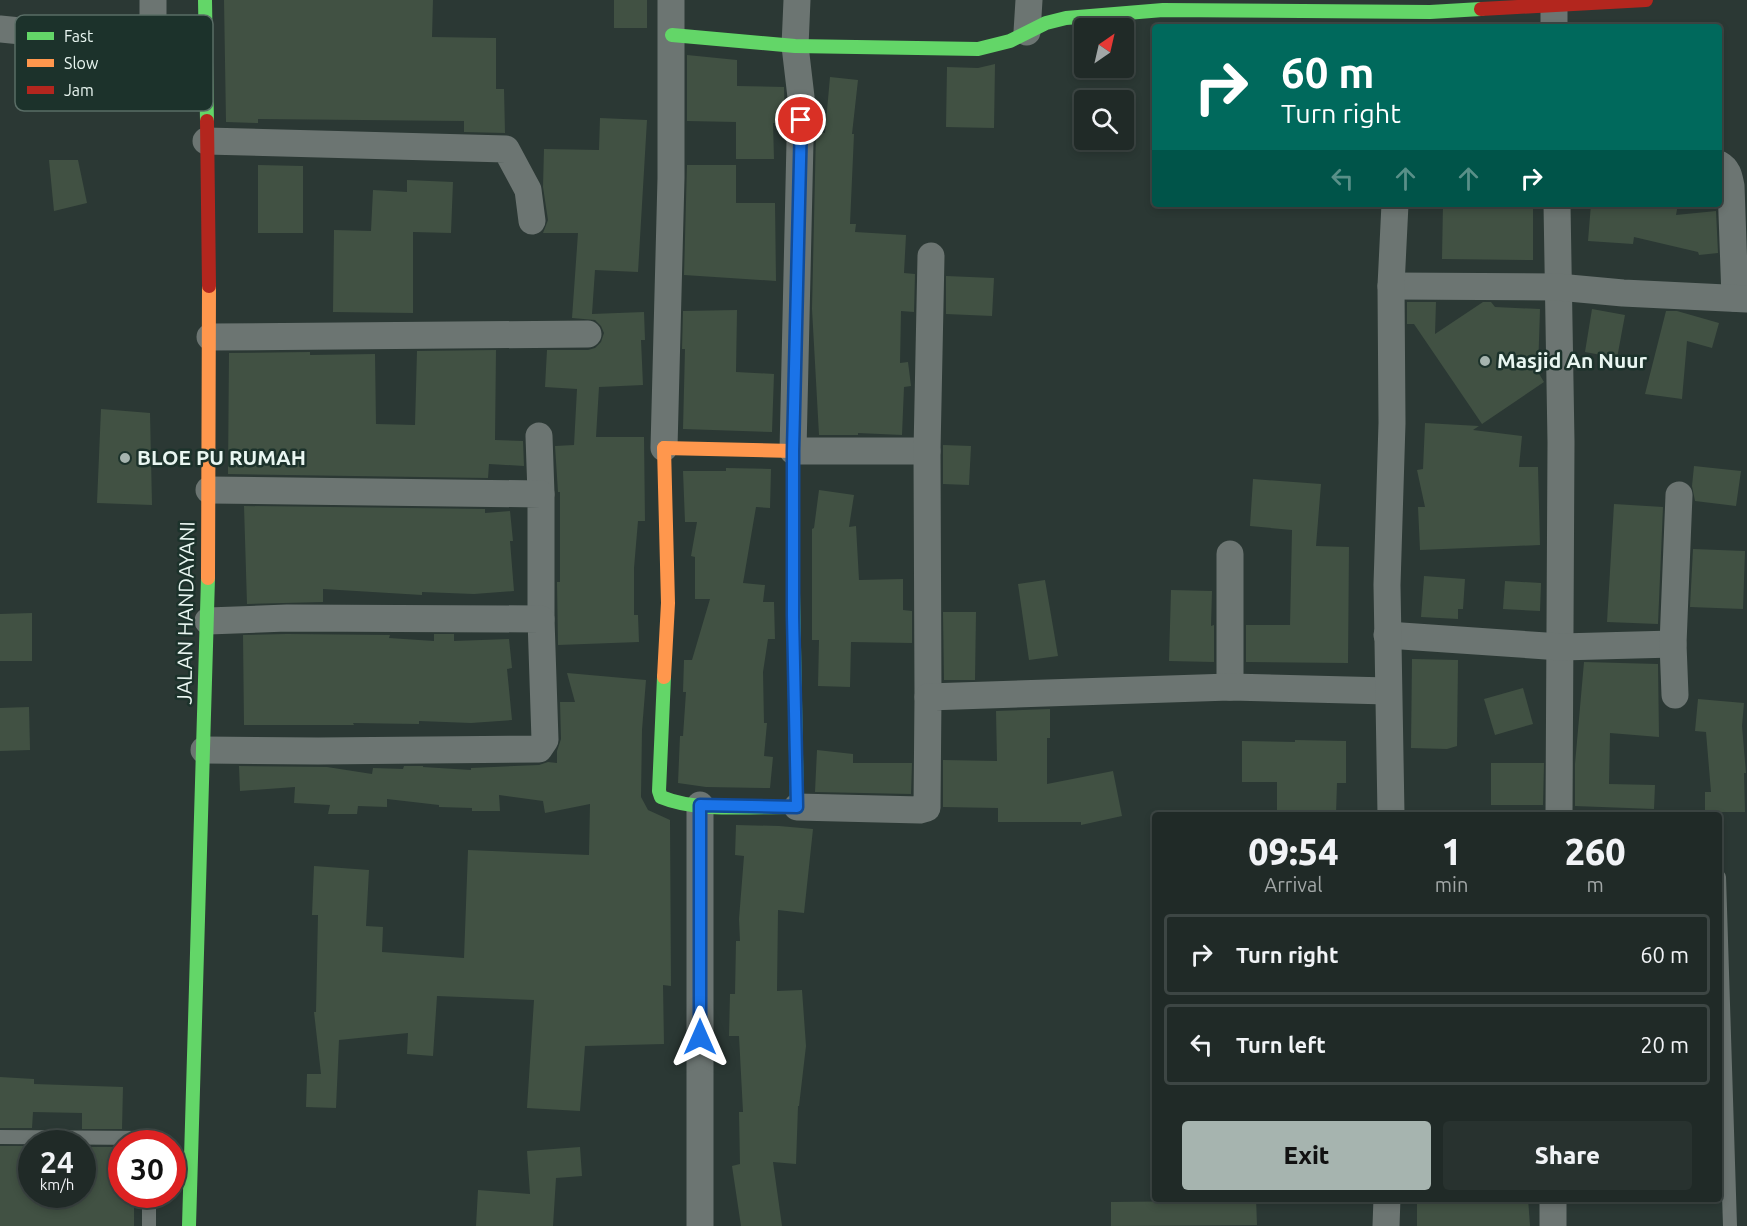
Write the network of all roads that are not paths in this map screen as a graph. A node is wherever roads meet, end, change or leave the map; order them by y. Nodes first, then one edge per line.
1 (153, 0) edge
2 (205, 0) edge
3 (670, 0) edge
4 (797, 0) edge
5 (1029, 0) edge
6 (1646, 0) edge
7 (1355, 5) edge
8 (1430, 13) edge
9 (153, 15) edge
10 (205, 15) edge
11 (1554, 16) edge
12 (0, 29) edge
13 (15, 30) edge
14 (1027, 32) junction
15 (672, 35) junction
16 (795, 46) junction
17 (206, 111) edge
18 (206, 141) junction
19 (1722, 166) edge
20 (1395, 207) edge
21 (1557, 207) edge
22 (532, 221) dead end
23 (931, 256) dead end
24 (1391, 286) junction
25 (1558, 287) junction
26 (1741, 298) edge
27 (588, 334) dead end
28 (210, 337) junction
29 (539, 436) dead end
30 (664, 448) junction
31 (793, 451) junction
32 (927, 451) junction
33 (209, 490) junction
34 (542, 494) junction
35 (1679, 495) dead end
36 (1230, 554) dead end
37 (541, 619) junction
38 (208, 621) junction
39 (1388, 635) junction
40 (1673, 644) junction
41 (1561, 647) junction
42 (1230, 687) junction
43 (1389, 691) junction
44 (1675, 695) dead end
45 (928, 697) junction
46 (204, 750) junction
47 (700, 805) junction
48 (797, 807) junction
49 (1390, 812) edge
50 (1559, 812) edge
51 (1722, 972) edge
52 (0, 1137) edge
53 (108, 1138) edge
54 (1387, 1202) edge
55 (1553, 1202) edge
56 (149, 1208) edge
57 (149, 1226) edge
58 (189, 1226) edge
59 (700, 1226) edge
60 (1386, 1226) edge
61 (1553, 1226) edge
62 (1730, 1226) edge

1 - 9 street
2 - 10 street, JALAN HANDAYANI
3 - 15 street
4 - 16 street
5 - 14 street
6 - 11 street
7 - 8 street
7 - 14 street
8 - 11 street
12 - 13 street
14 - 16 street
15 - 16 street
15 - 30 street
16 - 31 street
17 - 18 street, JALAN HANDAYANI
18 - 22 street
18 - 28 street, JALAN HANDAYANI
19 - 26 street
20 - 24 street
21 - 25 street
23 - 32 street
24 - 25 street
24 - 39 street
25 - 26 street
25 - 41 street
27 - 28 street
28 - 33 street, JALAN HANDAYANI
29 - 34 street
30 - 31 street
30 - 47 street
31 - 32 street
31 - 48 street
32 - 45 street
33 - 34 street
33 - 38 street, JALAN HANDAYANI
34 - 37 street
35 - 40 street
36 - 42 street
37 - 38 street
37 - 46 street
38 - 46 street, JALAN HANDAYANI
39 - 41 street
39 - 43 street
40 - 41 street
40 - 44 street
41 - 50 street
42 - 43 street
42 - 45 street
43 - 49 street
45 - 48 street
46 - 58 street, JALAN HANDAYANI
47 - 48 street
47 - 59 street
51 - 62 lane
52 - 53 lane
54 - 60 street
55 - 61 street
56 - 57 lane

